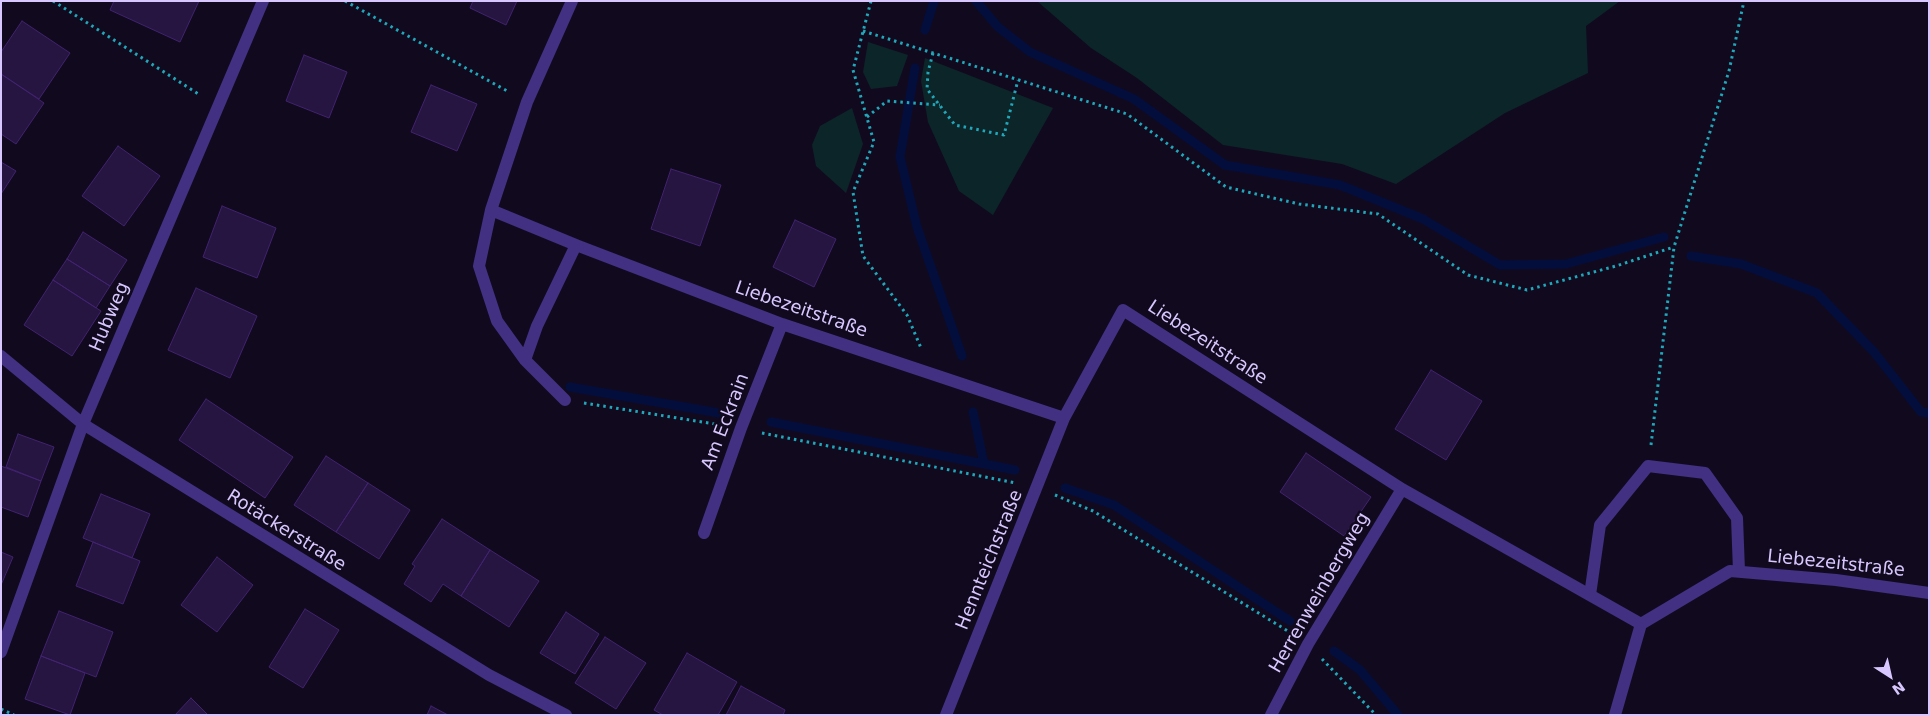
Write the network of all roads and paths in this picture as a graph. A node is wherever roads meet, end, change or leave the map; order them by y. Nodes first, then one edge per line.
1 (53, 1) edge
2 (264, 1) edge
3 (345, 1) edge
4 (572, 1) edge
5 (871, 1) edge
6 (1744, 1) edge
7 (863, 31) junction
8 (933, 53) junction
9 (1018, 80) junction
10 (527, 102) junction
11 (940, 105) junction
12 (218, 107) junction
13 (867, 117) junction
14 (491, 210) junction
15 (576, 245) junction
16 (1674, 247) junction
17 (782, 324) junction
18 (1, 356) edge
19 (525, 360) junction
20 (931, 372) junction
21 (565, 400) joint
22 (1064, 418) junction
23 (83, 424) junction
24 (741, 428) junction
25 (1648, 466) junction
26 (1037, 488) junction
27 (1402, 489) junction
28 (704, 533) dead end
29 (1739, 571) junction
30 (1929, 593) edge
31 (1590, 595) junction
32 (1641, 624) junction
33 (1308, 644) junction
34 (1, 652) edge
35 (1, 710) edge
36 (14, 715) edge
37 (566, 715) edge
38 (946, 715) edge
39 (1270, 715) edge
40 (1376, 715) edge
41 (1615, 715) edge

1 - 12 path
2 - 12 street, Hubweg
3 - 10 path
4 - 10 street
5 - 7 path
6 - 16 path
7 - 8 path
7 - 13 path
8 - 9 path
8 - 11 path
9 - 11 path
9 - 16 path
10 - 14 street
11 - 13 path
12 - 23 street, Hubweg
13 - 20 path
14 - 15 street, Liebezeitstraße
14 - 19 street
15 - 17 street, Liebezeitstraße
15 - 19 street
16 - 25 path
17 - 20 street, Liebezeitstraße
17 - 24 street, Am Eckrain
18 - 23 street, Rotäckerstraße
19 - 21 street
20 - 22 street, Liebezeitstraße
21 - 24 path
22 - 26 street, Hennteichstraße
22 - 27 street, Liebezeitstraße
23 - 34 street, Hubweg
23 - 37 street, Rotäckerstraße
24 - 26 path
24 - 28 street, Am Eckrain
25 - 29 street
25 - 31 street
26 - 33 path
26 - 38 street, Hennteichstraße
27 - 31 street, Liebezeitstraße
27 - 33 street, Herrenweinbergweg
29 - 30 street, Liebezeitstraße
29 - 32 street, Liebezeitstraße
31 - 32 street, Liebezeitstraße
32 - 41 street
33 - 39 street, Herrenweinbergweg
33 - 40 path
35 - 36 path

